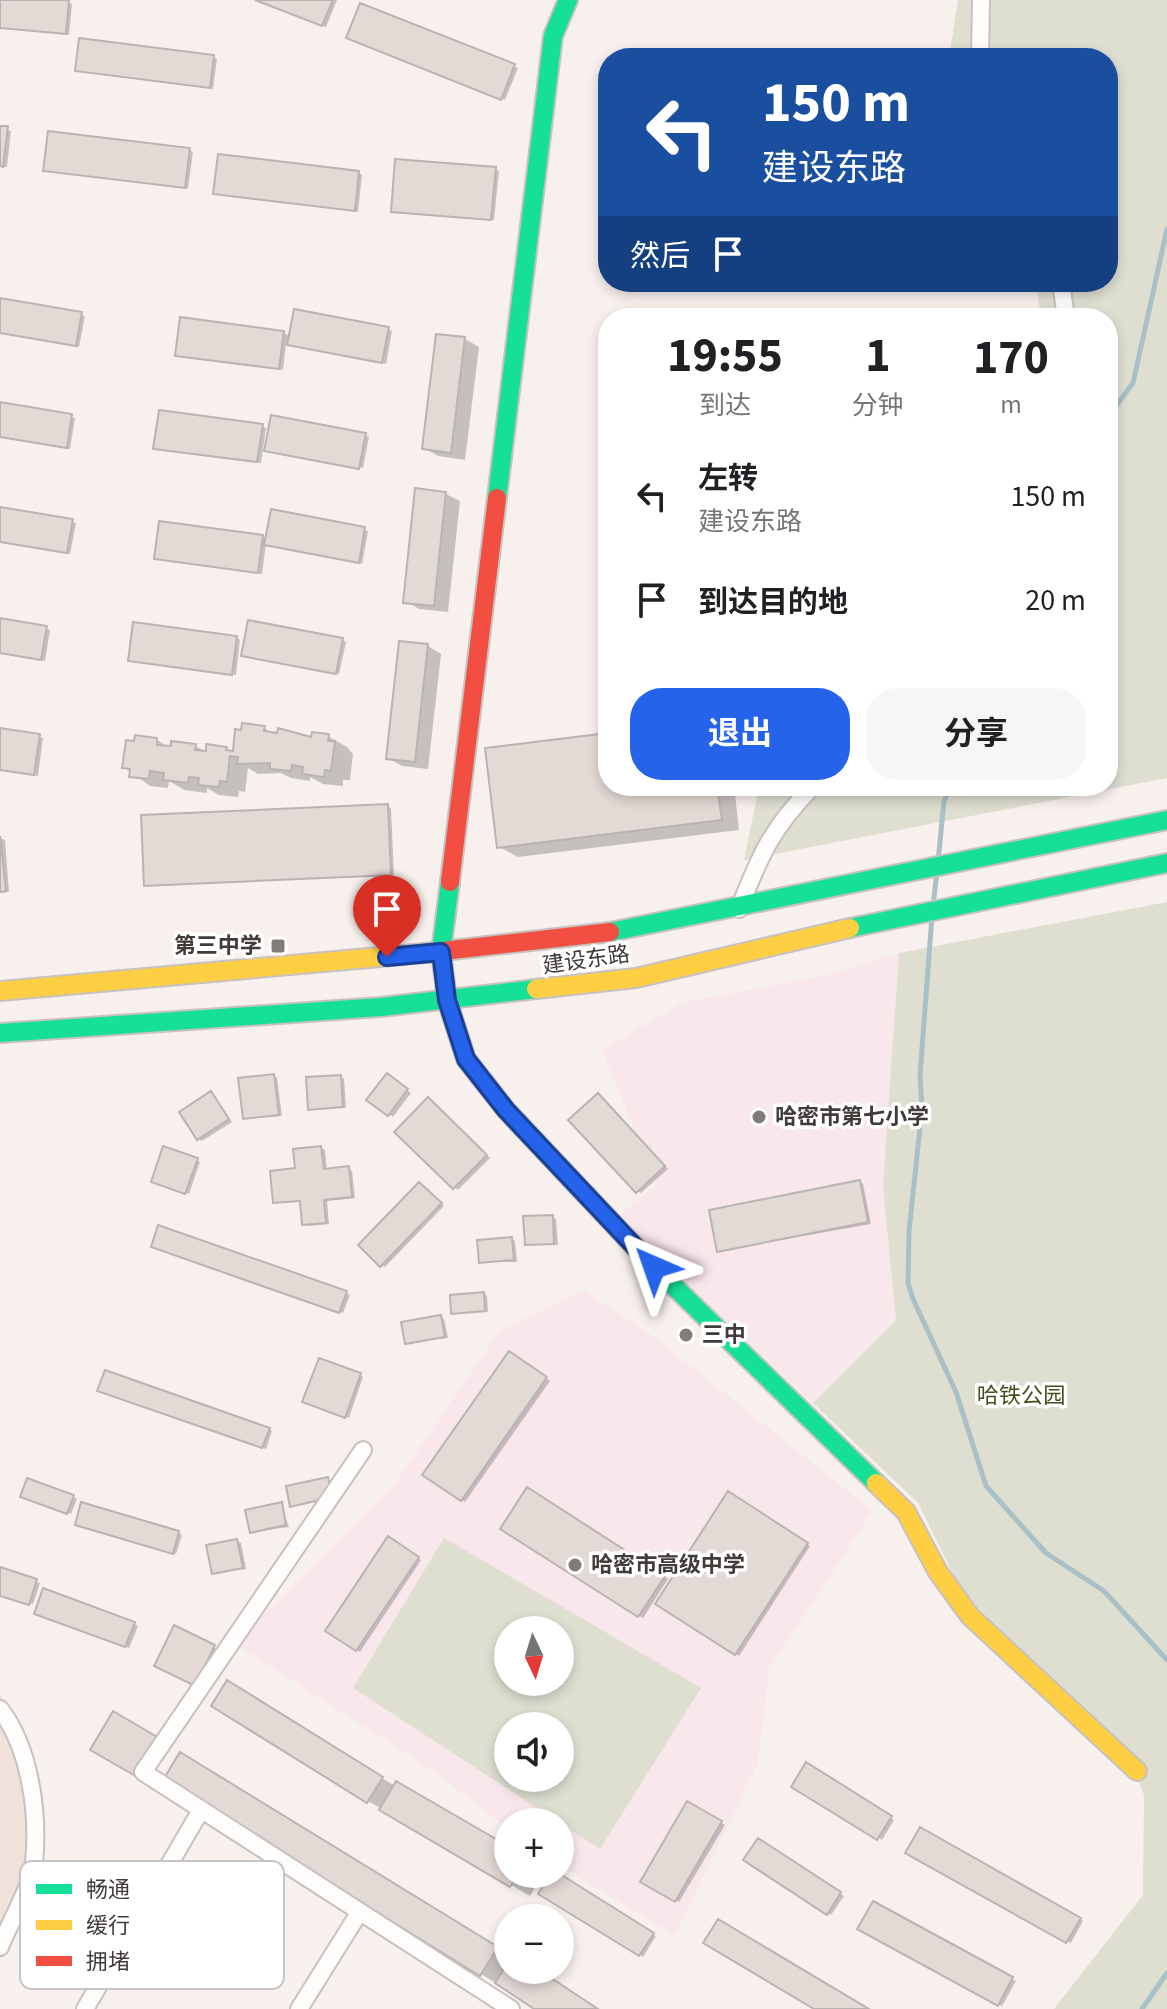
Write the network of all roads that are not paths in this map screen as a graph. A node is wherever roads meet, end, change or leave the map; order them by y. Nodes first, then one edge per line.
1 (568, 0) edge
2 (981, 0) edge
3 (980, 48) edge
4 (803, 796) edge
5 (1167, 820) edge
6 (1167, 863) edge
7 (739, 909) junction
8 (441, 952) junction
9 (0, 991) edge
10 (447, 1000) junction
11 (0, 1033) edge
12 (363, 1450) dead end
13 (0, 1709) edge
14 (1137, 1771) dead end
15 (201, 1810) junction
16 (34, 1861) edge
17 (171, 1861) edge
18 (279, 1861) edge
19 (284, 1864) edge
20 (20, 1898) edge
21 (359, 1913) junction
22 (0, 1947) edge
23 (97, 1989) edge
24 (510, 2008) edge
25 (85, 2009) edge
26 (299, 2009) edge

1 - 8 main road
2 - 3 street
4 - 7 street
5 - 7 main road, 建设东路
6 - 10 main road, 建设东路
7 - 8 main road, 建设东路
8 - 9 main road, 建设东路
8 - 10 main road
10 - 11 main road, 建设东路
10 - 14 main road
12 - 15 street
13 - 16 street
15 - 17 street
15 - 18 street
19 - 21 street
20 - 22 street
21 - 24 street
21 - 26 street
23 - 25 street

